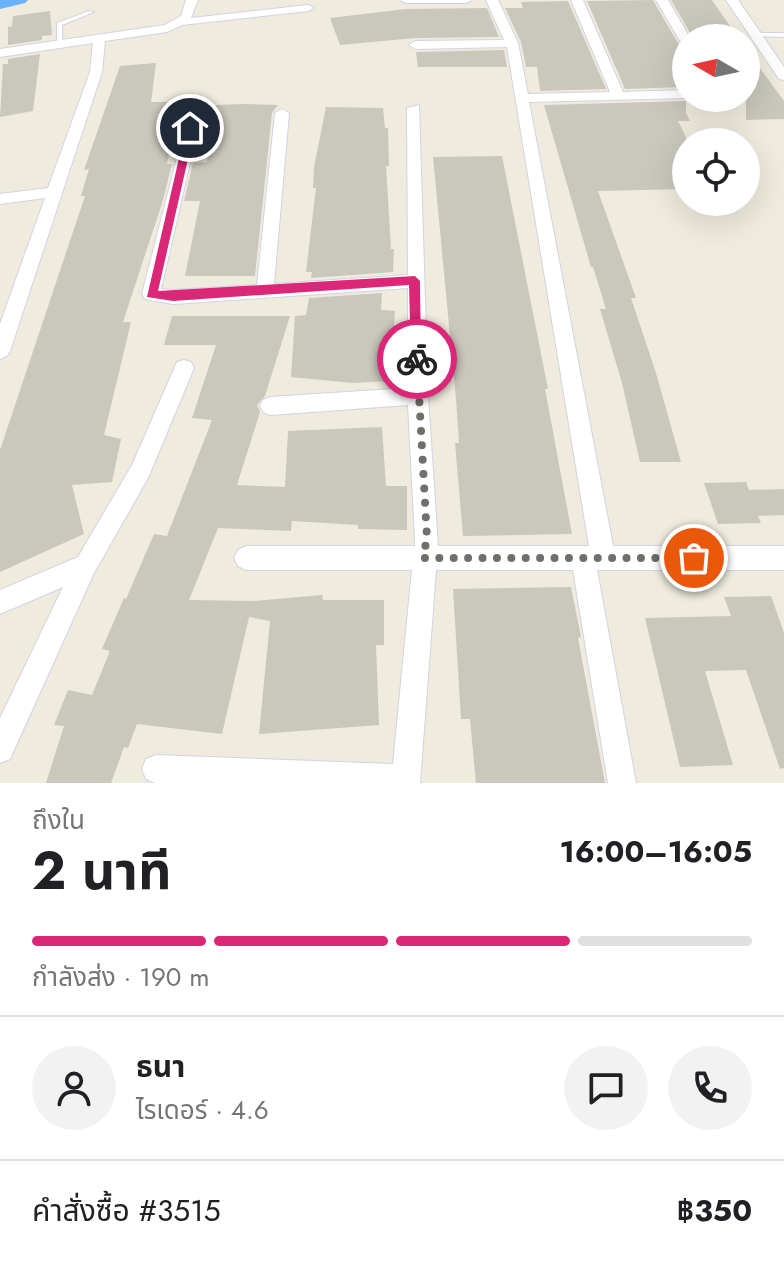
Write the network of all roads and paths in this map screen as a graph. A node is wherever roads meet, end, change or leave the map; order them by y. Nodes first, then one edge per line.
1 (192, 0) edge
2 (406, 0) edge
3 (466, 0) edge
4 (492, 0) edge
5 (577, 0) edge
6 (662, 0) edge
7 (732, 0) edge
8 (308, 8) dead end
9 (91, 12) dead end
10 (183, 22) junction
11 (676, 24) edge
12 (748, 24) edge
13 (760, 35) edge
14 (784, 35) edge
15 (99, 39) junction
16 (760, 41) edge
17 (512, 43) junction
18 (59, 44) junction
19 (415, 45) dead end
20 (0, 53) edge
21 (784, 76) edge
22 (672, 94) edge
23 (618, 95) junction
24 (521, 98) junction
25 (197, 102) dead end
26 (414, 108) dead end
27 (282, 113) dead end
28 (55, 192) junction
29 (0, 199) edge
30 (415, 281) junction
31 (265, 290) junction
32 (0, 351) edge
33 (184, 368) dead end
34 (418, 396) junction
35 (270, 406) dead end
36 (246, 558) dead end
37 (423, 558) junction
38 (593, 558) junction
39 (784, 558) edge
40 (86, 565) junction
41 (0, 602) edge
42 (0, 749) edge
43 (156, 769) dead end
44 (406, 781) edge
45 (622, 783) edge

1 - 10 street
2 - 3 street
4 - 17 street
5 - 23 street
6 - 11 street
7 - 12 street
8 - 10 street
9 - 18 lane
10 - 15 street
13 - 14 lane
15 - 18 street
15 - 28 street
16 - 21 street
17 - 19 street
17 - 24 street
18 - 20 street
22 - 23 street
23 - 24 street
24 - 38 street
25 - 31 street
26 - 30 street
27 - 31 street
28 - 29 street
28 - 32 street
30 - 31 street
30 - 34 street
33 - 40 street
34 - 35 street
34 - 37 street
36 - 37 street
37 - 38 street
37 - 44 street
38 - 39 street
38 - 45 street
40 - 41 street
40 - 42 street
43 - 44 street

